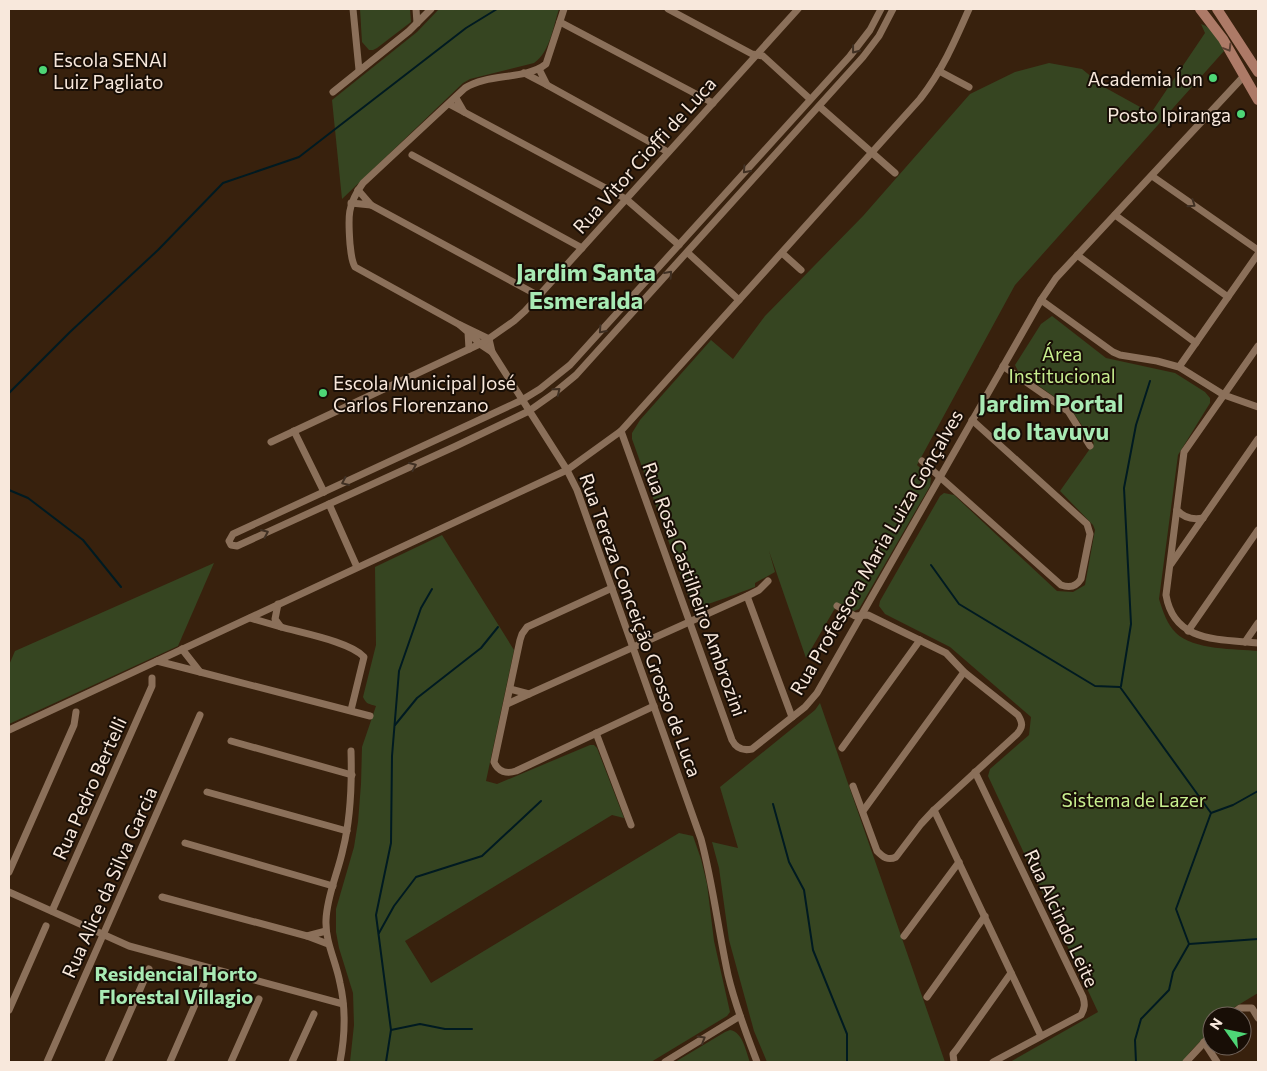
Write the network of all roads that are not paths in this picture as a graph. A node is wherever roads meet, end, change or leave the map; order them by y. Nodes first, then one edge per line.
1 (353, 9) edge
2 (416, 9) edge
3 (431, 9) edge
4 (564, 9) edge
5 (668, 9) edge
6 (798, 9) edge
7 (881, 9) edge
8 (893, 9) edge
9 (969, 9) edge
10 (1200, 9) edge
11 (1218, 9) edge
12 (560, 22) junction
13 (417, 23) junction
14 (756, 54) junction
15 (539, 69) junction
16 (359, 70) junction
17 (939, 71) junction
18 (1258, 72) edge
19 (524, 73) junction
20 (1244, 76) junction
21 (547, 85) junction
22 (969, 87) dead end
23 (333, 92) dead end
24 (456, 98) junction
25 (810, 99) junction
26 (1258, 100) edge
27 (713, 103) junction
28 (449, 104) junction
29 (820, 107) junction
30 (464, 112) junction
31 (403, 146) junction
32 (668, 152) junction
33 (872, 153) junction
34 (895, 173) dead end
35 (1152, 176) junction
36 (354, 197) junction
37 (626, 199) junction
38 (371, 205) junction
39 (1114, 215) junction
40 (679, 245) junction
41 (582, 248) junction
42 (1258, 250) edge
43 (688, 253) junction
44 (782, 253) junction
45 (1258, 254) edge
46 (1077, 255) junction
47 (801, 270) dead end
48 (539, 296) junction
49 (1228, 297) junction
50 (739, 300) junction
51 (1041, 300) junction
52 (460, 325) junction
53 (468, 332) junction
54 (488, 339) junction
55 (1196, 343) junction
56 (480, 344) junction
57 (1258, 346) edge
58 (469, 349) junction
59 (492, 352) junction
60 (1003, 366) junction
61 (1179, 367) junction
62 (1224, 395) junction
63 (522, 400) junction
64 (1258, 406) edge
65 (529, 411) junction
66 (972, 420) junction
67 (294, 431) junction
68 (621, 431) junction
69 (1258, 439) edge
70 (271, 442) dead end
71 (1090, 446) dead end
72 (922, 461) dead end
73 (567, 470) junction
74 (941, 478) junction
75 (324, 492) junction
76 (329, 504) junction
77 (1177, 510) junction
78 (1203, 518) junction
79 (1258, 530) edge
80 (1170, 564) junction
81 (357, 567) junction
82 (768, 582) dead end
83 (612, 588) junction
84 (747, 596) junction
85 (278, 604) junction
86 (838, 606) dead end
87 (268, 609) junction
88 (862, 615) junction
89 (250, 618) junction
90 (275, 619) junction
91 (690, 620) junction
92 (1258, 626) edge
93 (281, 627) junction
94 (1188, 631) junction
95 (920, 640) junction
96 (1245, 642) junction
97 (1258, 643) edge
98 (634, 647) junction
99 (179, 650) junction
100 (156, 661) junction
101 (186, 668) junction
102 (200, 672) junction
103 (964, 672) junction
104 (152, 678) dead end
105 (510, 689) junction
106 (529, 694) junction
107 (507, 704) junction
108 (654, 706) junction
109 (351, 710) junction
110 (76, 712) dead end
111 (200, 714) dead end
112 (370, 716) dead end
113 (792, 717) junction
114 (9, 730) edge
115 (596, 734) junction
116 (231, 741) dead end
117 (842, 748) dead end
118 (747, 750) joint
119 (351, 751) dead end
120 (975, 772) junction
121 (352, 775) junction
122 (853, 786) dead end
123 (207, 792) dead end
124 (934, 810) junction
125 (863, 812) junction
126 (631, 826) dead end
127 (347, 831) junction
128 (185, 844) dead end
129 (959, 862) junction
130 (9, 872) edge
131 (333, 886) junction
132 (9, 892) edge
133 (162, 897) dead end
134 (52, 911) junction
135 (985, 916) junction
136 (46, 926) dead end
137 (326, 931) junction
138 (103, 934) junction
139 (307, 936) junction
140 (904, 936) dead end
141 (328, 944) junction
142 (149, 969) dead end
143 (1011, 973) junction
144 (204, 984) dead end
145 (927, 996) dead end
146 (259, 999) dead end
147 (343, 1004) junction
148 (9, 1010) edge
149 (314, 1014) dead end
150 (740, 1016) junction
151 (1041, 1036) junction
152 (1202, 1044) edge
153 (47, 1062) edge
154 (108, 1062) edge
155 (170, 1062) edge
156 (231, 1062) edge
157 (292, 1062) edge
158 (340, 1062) edge
159 (665, 1062) edge
160 (757, 1062) edge
161 (954, 1062) edge
162 (993, 1062) edge
163 (1186, 1062) edge

1 - 16 street
2 - 13 street
3 - 13 street
4 - 12 street
5 - 14 street
6 - 14 street, Rua Vitor Cioffi de Luca
7 -> 25 street
8 - 29 street
9 - 17 street
10 -> 20 main road
11 - 18 main road
12 - 15 street
12 - 27 street
13 - 16 street
14 - 25 street
14 - 27 street, Rua Vitor Cioffi de Luca
15 - 19 street
15 - 21 street
16 - 23 street
17 - 22 street
17 - 33 street
19 - 21 street
19 - 24 street
20 - 26 main road
20 - 35 street, Rua Professora Maria Luiza Gonçalves
21 - 32 street
24 - 28 street
24 - 30 street
25 -> 40 street
27 - 32 street, Rua Vitor Cioffi de Luca
28 - 30 street
28 - 31 street
29 - 33 street
29 - 43 street
30 - 37 street
31 - 36 street
31 - 41 street
32 - 37 street, Rua Vitor Cioffi de Luca
33 - 34 street
33 - 44 street
35 - 39 street, Rua Professora Maria Luiza Gonçalves
35 -> 42 street
36 - 38 street
36 - 38 street
36 - 52 street, Rua Tereza Conceição Grosso de Luca
37 - 40 street
37 - 41 street, Rua Vitor Cioffi de Luca
38 - 48 street
39 - 46 street, Rua Professora Maria Luiza Gonçalves
39 - 49 street
40 -> 63 street
41 - 48 street, Rua Vitor Cioffi de Luca
43 - 50 street
65 -> 43 street
44 - 47 street
44 - 50 street
45 - 49 street
46 - 51 street, Rua Professora Maria Luiza Gonçalves
46 - 55 street
48 - 54 street, Rua Vitor Cioffi de Luca
49 - 55 street
50 - 68 street
51 - 60 street, Rua Professora Maria Luiza Gonçalves
51 - 61 street
52 - 53 street, Rua Tereza Conceição Grosso de Luca
52 - 54 street, Rua Tereza Conceição Grosso de Luca
53 - 56 street, Rua Tereza Conceição Grosso de Luca
53 - 58 street
54 - 56 street, Rua Vitor Cioffi de Luca
54 - 59 street, Rua Tereza Conceição Grosso de Luca
55 - 61 street
56 - 58 street, Rua Vitor Cioffi de Luca
56 - 59 street, Rua Tereza Conceição Grosso de Luca
57 - 62 street
58 - 67 street, Rua Vitor Cioffi de Luca
59 - 63 street, Rua Tereza Conceição Grosso de Luca
60 - 66 street, Rua Professora Maria Luiza Gonçalves
60 - 71 street
61 - 62 street
62 - 64 street
62 - 77 street
63 - 65 street, Rua Tereza Conceição Grosso de Luca
63 -> 75 street
65 - 73 street, Rua Tereza Conceição Grosso de Luca
76 -> 65 street
66 - 74 street, Rua Professora Maria Luiza Gonçalves
66 - 74 street
67 - 70 street, Rua Vitor Cioffi de Luca
67 - 75 street
68 - 73 street
68 - 91 street, Rua Rosa Castilheiro Ambrozini
69 - 78 street
72 - 74 street
73 - 81 street
73 - 83 street, Rua Tereza Conceição Grosso de Luca
74 - 88 street, Rua Professora Maria Luiza Gonçalves
75 -> 76 street
76 - 81 street
77 - 78 street
77 - 80 street
78 - 80 street
79 - 94 street
80 - 94 street
81 - 85 street
82 - 84 street
83 - 98 street, Rua Tereza Conceição Grosso de Luca
83 - 105 street
84 - 91 street
84 - 113 street
85 - 87 street
85 - 90 street
86 - 88 street
87 - 89 street
87 - 90 street
88 - 95 street
88 - 113 street, Rua Professora Maria Luiza Gonçalves
89 - 93 street
89 - 99 street
90 - 93 street
91 - 98 street
91 - 118 street, Rua Rosa Castilheiro Ambrozini
92 - 96 street
93 - 109 street
94 - 96 street
95 - 103 street
95 - 117 street
96 - 97 street
98 - 106 street
98 - 108 street, Rua Tereza Conceição Grosso de Luca
99 - 100 street
99 - 101 street
99 - 102 street
100 - 101 street
100 - 114 street
101 - 102 street
102 - 109 street
103 - 120 street
103 - 125 street
104 - 134 street, Rua Pedro Bertelli
105 - 106 street
105 - 107 street
106 - 107 street
107 - 115 street
108 - 115 street
108 - 150 street, Rua Tereza Conceição Grosso de Luca
109 - 112 street
110 - 130 street
111 - 138 street, Rua Alice da Silva Garcia
113 - 118 street, Rua Professora Maria Luiza Gonçalves
115 - 126 street
116 - 121 street
119 - 121 street
120 - 124 street
120 - 151 street, Rua Alcindo Leite
121 - 127 street
122 - 125 street
123 - 127 street
124 - 125 street
124 - 129 street
127 - 131 street
128 - 131 street
129 - 135 street
129 - 140 street
131 - 137 street
132 - 134 street
133 - 139 street
134 - 138 street
135 - 143 street
135 - 145 street
136 - 148 street
137 - 139 street
137 - 141 street
138 - 147 street
138 - 153 street, Rua Alice da Silva Garcia
139 - 141 street
141 - 147 street
142 - 154 street
143 - 151 street
143 - 161 street
144 - 155 street
146 - 156 street
147 - 158 street
149 - 157 street
159 -> 150 street
150 - 160 street, Rua Tereza Conceição Grosso de Luca
151 - 162 street, Rua Alcindo Leite
152 - 163 street

